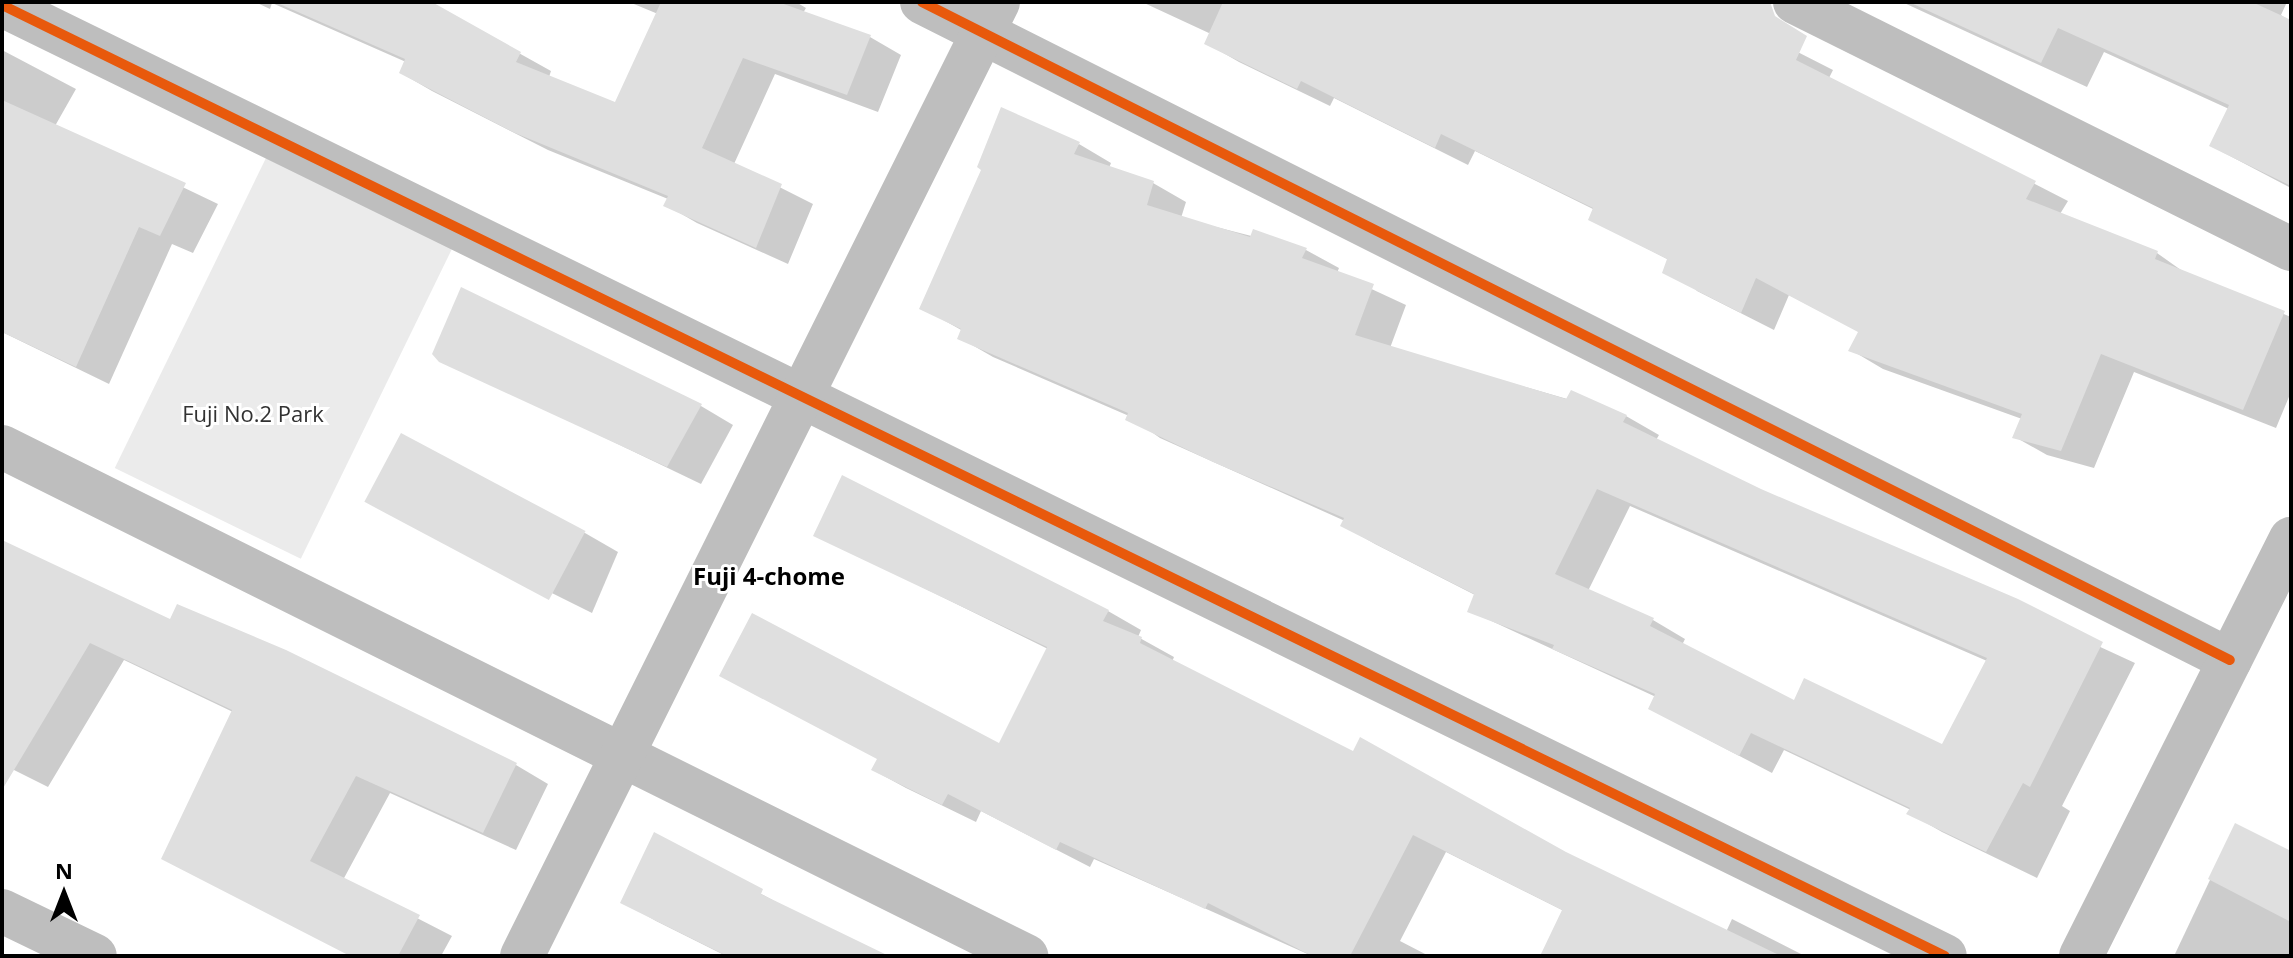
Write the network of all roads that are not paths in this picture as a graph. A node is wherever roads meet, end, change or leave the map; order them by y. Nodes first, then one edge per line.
1 (922, 2) edge
2 (1795, 2) edge
3 (2, 5) edge
4 (991, 17) edge
5 (2291, 249) edge
6 (802, 396) junction
7 (2, 447) edge
8 (2291, 539) edge
9 (2230, 660) junction
10 (623, 754) junction
11 (2, 911) edge
12 (69, 950) edge
13 (522, 956) edge
14 (1026, 956) edge
15 (1945, 956) edge
16 (2081, 956) edge

1 - 4 street
2 - 5 street
3 - 6 street
4 - 6 street
4 - 9 street
6 - 10 street
6 - 15 street
7 - 10 street
8 - 9 street
9 - 16 street
10 - 13 street
10 - 14 street
11 - 12 street

